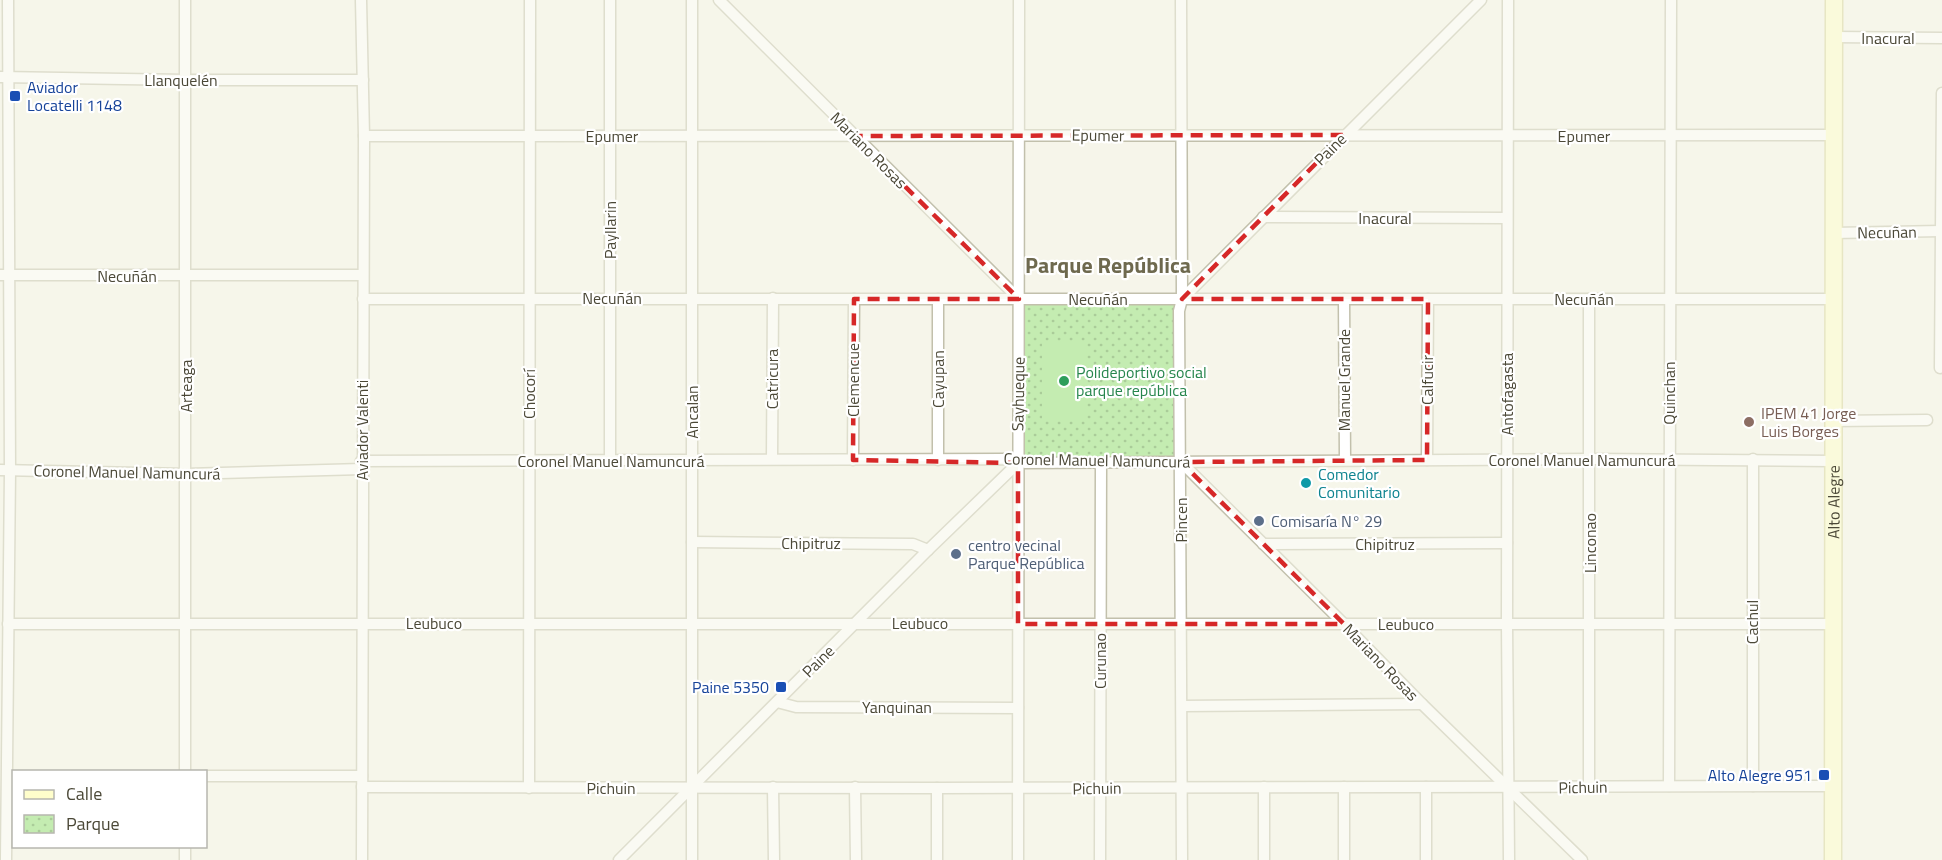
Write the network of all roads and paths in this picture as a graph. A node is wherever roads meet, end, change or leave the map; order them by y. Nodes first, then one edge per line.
1 (8, 0) edge
2 (185, 0) edge
3 (361, 0) edge
4 (530, 0) edge
5 (610, 0) edge
6 (692, 0) edge
7 (719, 0) edge
8 (1018, 0) edge
9 (1181, 0) edge
10 (1480, 0) edge
11 (1508, 0) edge
12 (1671, 0) edge
13 (1834, 0) edge
14 (1834, 37) junction
15 (1942, 38) edge
16 (4, 78) edge
17 (186, 80) junction
18 (363, 80) junction
19 (1942, 93) edge
20 (692, 135) junction
21 (1019, 135) junction
22 (1344, 135) junction
23 (1833, 135) junction
24 (364, 136) junction
25 (530, 136) junction
26 (610, 136) junction
27 (854, 136) junction
28 (1182, 136) junction
29 (1508, 136) junction
30 (1670, 136) junction
31 (1263, 217) junction
32 (1507, 219) junction
33 (1941, 231) edge
34 (1833, 233) junction
35 (186, 274) junction
36 (5, 275) edge
37 (363, 275) junction
38 (529, 298) junction
39 (610, 298) junction
40 (692, 298) junction
41 (773, 298) junction
42 (1019, 298) junction
43 (1669, 298) junction
44 (363, 299) junction
45 (854, 299) junction
46 (938, 299) junction
47 (1182, 299) junction
48 (1344, 299) junction
49 (1428, 299) junction
50 (1507, 299) junction
51 (1589, 299) junction
52 (1833, 299) junction
53 (1940, 368) dead end
54 (1927, 420) dead end
55 (1832, 421) junction
56 (772, 459) junction
57 (1590, 459) junction
58 (1753, 459) junction
59 (610, 460) junction
60 (853, 460) junction
61 (938, 460) junction
62 (1345, 460) junction
63 (1427, 460) junction
64 (1507, 460) junction
65 (1670, 460) junction
66 (528, 461) junction
67 (692, 461) junction
68 (1832, 461) junction
69 (1181, 462) junction
70 (1017, 463) junction
71 (1101, 463) junction
72 (362, 465) junction
73 (5, 470) edge
74 (186, 474) junction
75 (692, 542) junction
76 (1507, 543) junction
77 (1263, 544) junction
78 (928, 550) junction
79 (362, 622) junction
80 (1182, 622) junction
81 (856, 623) junction
82 (1100, 623) junction
83 (1589, 623) junction
84 (8, 624) junction
85 (186, 624) junction
86 (530, 624) junction
87 (692, 624) junction
88 (1018, 624) junction
89 (1344, 624) junction
90 (1507, 624) junction
91 (1669, 624) junction
92 (1752, 624) junction
93 (1833, 624) junction
94 (777, 702) junction
95 (1422, 704) junction
96 (1182, 706) junction
97 (1018, 708) junction
98 (185, 770) edge
99 (10, 775) edge
100 (207, 776) edge
101 (362, 782) junction
102 (1669, 786) junction
103 (1753, 786) junction
104 (1832, 786) junction
105 (774, 787) junction
106 (855, 787) junction
107 (1182, 787) junction
108 (1264, 787) junction
109 (1344, 787) junction
110 (1426, 787) junction
111 (1589, 787) junction
112 (530, 788) junction
113 (692, 788) junction
114 (937, 788) junction
115 (1018, 788) junction
116 (1100, 788) junction
117 (1509, 788) junction
118 (6, 860) edge
119 (362, 860) edge
120 (619, 860) edge
121 (692, 860) edge
122 (774, 860) edge
123 (856, 860) edge
124 (937, 860) edge
125 (1018, 860) edge
126 (1100, 860) edge
127 (1182, 860) edge
128 (1264, 860) edge
129 (1344, 860) edge
130 (1426, 860) edge
131 (1509, 860) edge
132 (1582, 860) edge
133 (1833, 860) edge

1 - 16 street
2 - 17 street, Arteaga
3 - 18 street, Aviador Valenti
4 - 25 street, Chocorí
5 - 26 street, Payllarin
6 - 20 street, Ancalan
7 - 27 street, Mariano Rosas
8 - 21 street, Sayhueque
9 - 28 street, Pincen
10 - 22 street, Paine
11 - 29 street, Antofagasta
12 - 30 street, Quinchan
13 - 14 main road, Alto Alegre
14 - 15 street, Inacural
14 - 23 main road, Alto Alegre
16 - 17 street, Llanquelén
16 - 36 street
17 - 18 street, Llanquelén
17 - 35 street, Arteaga
18 - 24 street, Aviador Valenti
19 - 33 street
20 - 26 street, Epumer
20 - 27 street, Epumer
20 - 40 street, Ancalan
21 - 27 street, Epumer
21 - 28 street, Epumer
21 - 42 street, Sayhueque
22 - 28 street, Epumer
22 - 29 street, Epumer
22 - 31 street, Paine
23 - 30 street, Epumer
23 - 34 main road, Alto Alegre
24 - 25 street, Epumer
24 - 37 street, Aviador Valenti
25 - 26 street, Epumer
25 - 38 street, Chocorí
26 - 39 street, Payllarin
27 - 42 street, Mariano Rosas
28 - 47 street, Pincen
29 - 30 street, Epumer
29 - 32 street, Antofagasta
30 - 43 street, Quinchan
31 - 32 street, Inacural
31 - 47 street, Paine
32 - 50 street, Antofagasta
33 - 34 street, Necuñan
33 - 53 street
34 - 52 main road, Alto Alegre
35 - 36 street, Necuñán
35 - 37 street, Necuñán
35 - 74 street, Arteaga
36 - 73 street
37 - 44 street, Aviador Valenti
38 - 39 street, Necuñán
38 - 44 street, Necuñán
38 - 66 street, Chocorí
39 - 40 street, Necuñán
39 - 59 street, Payllarin
40 - 41 street, Necuñán
40 - 67 street, Ancalan
41 - 45 street, Necuñán
41 - 56 street, Catricura
42 - 46 street, Necuñán
42 - 47 street, Necuñán
42 - 70 street, Sayhueque
43 - 51 street, Necuñán
43 - 52 street, Necuñán
43 - 65 street, Quinchan
44 - 72 street, Aviador Valenti
45 - 46 street, Necuñán
45 - 60 street, Clemencue
46 - 61 street, Cayupan
47 - 48 street, Necuñán
47 - 69 street, Pincen
48 - 49 street, Necuñán
48 - 62 street, Manuel Grande
49 - 50 street, Necuñán
49 - 63 street, Calfucir
50 - 51 street, Necuñán
50 - 64 street, Antofagasta
51 - 57 street, Linconao
52 - 55 main road, Alto Alegre
54 - 55 street
55 - 68 main road, Alto Alegre
56 - 60 street, Coronel Manuel Namuncurá
56 - 67 street, Coronel Manuel Namuncurá
57 - 64 street, Coronel Manuel Namuncurá
57 - 65 street, Coronel Manuel Namuncurá
57 - 83 street, Linconao
58 - 65 street, Coronel Manuel Namuncurá
58 - 68 street, Coronel Manuel Namuncurá
58 - 92 street, Cachul
59 - 66 street, Coronel Manuel Namuncurá
59 - 67 street, Coronel Manuel Namuncurá
60 - 61 street, Coronel Manuel Namuncurá
61 - 70 street, Coronel Manuel Namuncurá
62 - 63 street, Coronel Manuel Namuncurá
62 - 69 street, Coronel Manuel Namuncurá
63 - 64 street, Coronel Manuel Namuncurá
64 - 76 street, Antofagasta
65 - 91 street, Quinchan
66 - 72 street, Coronel Manuel Namuncurá
66 - 86 street, Chocorí
67 - 75 street, Ancalan
68 - 93 main road, Alto Alegre
69 - 71 street, Coronel Manuel Namuncurá
69 - 77 street, Mariano Rosas
69 - 80 street, Pincen
70 - 71 street, Coronel Manuel Namuncurá
70 - 78 street, Paine
70 - 88 street, Sayhueque
71 - 82 street, Curunao
72 - 74 street, Coronel Manuel Namuncurá
72 - 79 street, Aviador Valenti
73 - 74 street, Coronel Manuel Namuncurá
73 - 84 street
74 - 85 street, Arteaga
75 - 78 street, Chipitruz
75 - 87 street, Ancalan
76 - 77 street, Chipitruz
76 - 90 street, Antofagasta
77 - 89 street, Mariano Rosas
78 - 81 street, Paine
79 - 85 street, Leubuco
79 - 86 street, Leubuco
79 - 101 street, Aviador Valenti
80 - 82 street, Leubuco
80 - 89 street, Leubuco
80 - 96 street, Pincen
81 - 87 street, Leubuco
81 - 88 street, Leubuco
81 - 94 street, Paine
82 - 88 street, Leubuco
82 - 116 street, Curunao
83 - 90 street, Leubuco
83 - 91 street, Leubuco
83 - 111 street, Linconao
84 - 85 street, Leubuco
84 - 99 street
85 - 98 street, Arteaga
86 - 87 street, Leubuco
86 - 112 street, Chocorí
87 - 113 street, Ancalan
88 - 97 street, Sayhueque
89 - 90 street, Leubuco
89 - 95 street, Mariano Rosas
90 - 117 street, Antofagasta
91 - 92 street, Leubuco
91 - 102 street, Quinchan
92 - 93 street, Leubuco
92 - 103 street, Cachul
93 - 104 main road, Alto Alegre
94 - 97 street, Yanquinan
94 - 113 street, Paine
95 - 96 street
95 - 117 street, Mariano Rosas
96 - 107 street, Pincen
97 - 115 street, Sayhueque
99 - 118 street
100 - 101 street, Pichuin
101 - 112 street, Pichuin
101 - 119 street, Aviador Valenti
102 - 103 street, Pichuin
102 - 111 street, Pichuin
103 - 104 street, Pichuin
104 - 133 main road, Alto Alegre
105 - 106 street, Pichuin
105 - 113 street, Pichuin
105 - 122 street
106 - 114 street, Pichuin
106 - 123 street
107 - 108 street, Pichuin
107 - 116 street, Pichuin
107 - 127 street, Pincen
108 - 109 street, Pichuin
108 - 128 street
109 - 110 street, Pichuin
109 - 129 street
110 - 117 street, Pichuin
110 - 130 street
111 - 117 street, Pichuin
112 - 113 street, Pichuin
113 - 120 street, Paine
113 - 121 street, Ancalan
114 - 115 street, Pichuin
114 - 124 street
115 - 116 street, Pichuin
115 - 125 street, Sayhueque
116 - 126 street, Curunao
117 - 131 street, Antofagasta
117 - 132 street, Mariano Rosas

